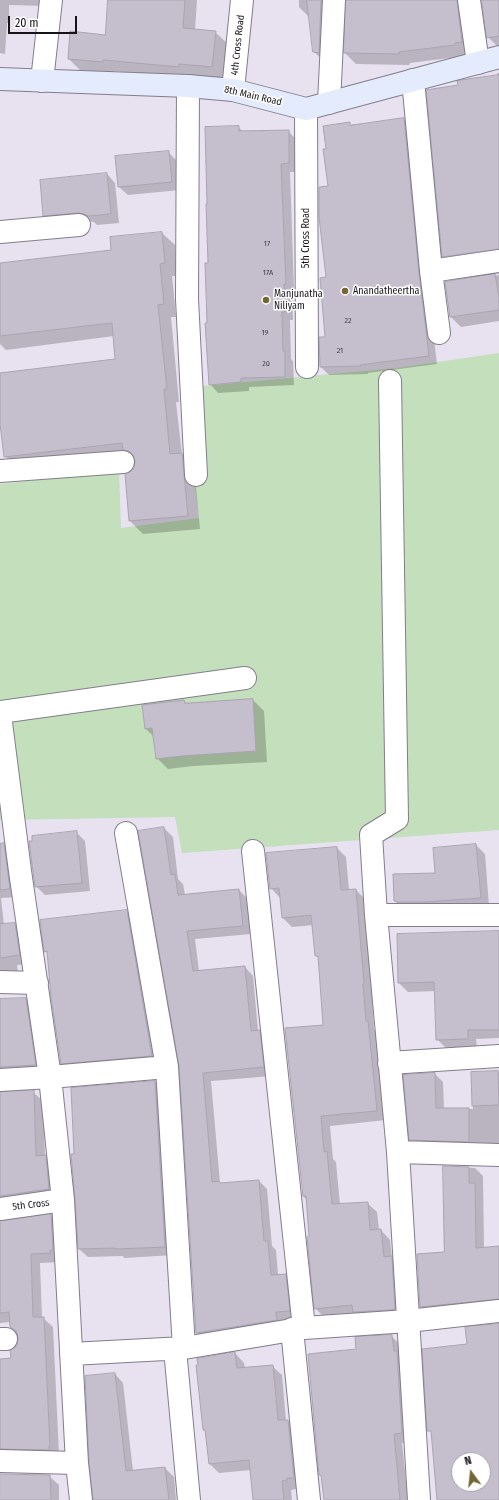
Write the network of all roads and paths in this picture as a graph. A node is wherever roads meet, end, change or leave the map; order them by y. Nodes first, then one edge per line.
1 (52, 0) edge
2 (242, 0) edge
3 (334, 0) edge
4 (469, 0) edge
5 (499, 57) edge
6 (478, 63) junction
7 (0, 79) edge
8 (412, 80) junction
9 (42, 81) junction
10 (188, 86) junction
11 (233, 90) junction
12 (329, 102) junction
13 (306, 109) junction
14 (78, 225) dead end
15 (0, 232) edge
16 (499, 261) edge
17 (431, 271) junction
18 (439, 332) dead end
19 (307, 367) dead end
20 (390, 381) dead end
21 (123, 462) dead end
22 (0, 471) edge
23 (196, 475) dead end
24 (245, 678) dead end
25 (0, 712) edge
26 (0, 715) edge
27 (7, 825) edge
28 (126, 833) dead end
29 (253, 851) dead end
30 (376, 915) junction
31 (499, 915) edge
32 (0, 982) edge
33 (37, 983) junction
34 (499, 1056) edge
35 (390, 1063) junction
36 (168, 1067) junction
37 (50, 1077) junction
38 (0, 1080) edge
39 (398, 1152) junction
40 (499, 1154) edge
41 (63, 1200) junction
42 (0, 1209) edge
43 (499, 1311) edge
44 (408, 1321) junction
45 (298, 1329) junction
46 (180, 1348) junction
47 (71, 1354) junction
48 (0, 1462) edge
49 (76, 1463) junction
50 (81, 1500) edge
51 (189, 1500) edge
52 (309, 1500) edge
53 (419, 1500) edge

1 - 9 street
2 - 11 street, 4th Cross Road
3 - 12 street
4 - 6 street
5 - 6 street
6 - 8 street
7 - 9 street, 8th Main Road
8 - 12 street
8 - 17 street
9 - 10 street, 8th Main Road
10 - 11 street, 8th Main Road
10 - 23 street
11 - 13 street, 8th Main Road
12 - 13 street
13 - 19 street, 5th Cross Road
14 - 15 street
16 - 17 street
17 - 18 street
20 - 30 street
21 - 22 street
24 - 25 street
26 - 27 street
27 - 33 street
28 - 36 street
29 - 45 street
30 - 31 street
30 - 35 street
32 - 33 street
33 - 37 street
34 - 35 street
35 - 39 street
36 - 37 street
36 - 46 street
37 - 38 street
37 - 41 street
39 - 40 street
39 - 44 street
41 - 42 street, 5th Cross
41 - 47 street
43 - 44 street
44 - 45 street
44 - 53 street
45 - 46 street
45 - 52 street
46 - 47 street
46 - 51 street
47 - 49 street
48 - 49 street
49 - 50 street

